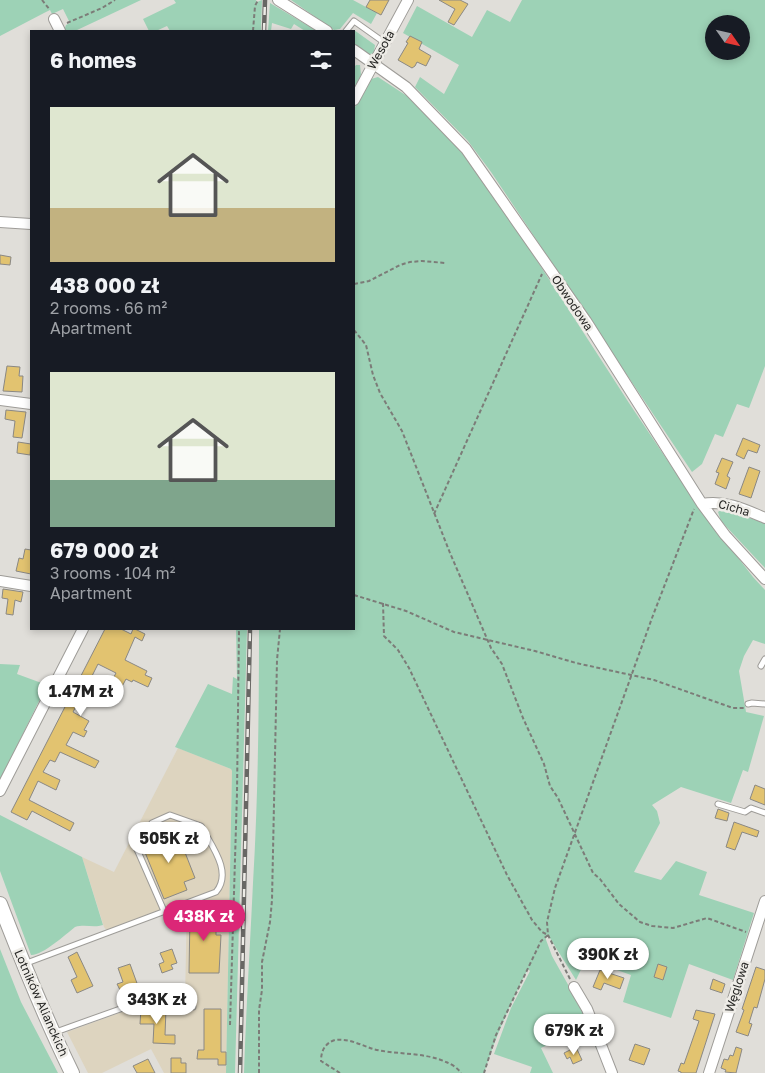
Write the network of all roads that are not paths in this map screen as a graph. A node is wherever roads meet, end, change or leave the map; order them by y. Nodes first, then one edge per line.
1 (278, 0) edge
2 (408, 0) edge
3 (325, 30) edge
4 (347, 30) edge
5 (384, 43) junction
6 (355, 51) edge
7 (373, 64) junction
8 (355, 98) edge
9 (0, 222) edge
10 (30, 224) edge
11 (0, 400) edge
12 (30, 404) edge
13 (700, 501) junction
14 (765, 518) edge
15 (765, 578) edge
16 (0, 580) edge
17 (30, 586) edge
18 (82, 630) edge
19 (765, 660) edge
20 (761, 666) dead end
21 (748, 704) road end
22 (765, 704) edge
23 (0, 791) edge
24 (718, 804) dead end
25 (765, 813) edge
26 (765, 901) edge
27 (0, 904) edge
28 (164, 911) junction
29 (23, 964) junction
30 (574, 987) road end
31 (193, 1006) dead end
32 (52, 1033) junction
33 (72, 1073) edge
34 (612, 1073) edge
35 (709, 1073) edge

1 - 3 street
2 - 5 street, Wesoła
4 - 5 lane
5 - 7 street, Wesoła
6 - 7 street, Obwodowa
7 - 8 street, Wesoła
7 - 13 street, Obwodowa
9 - 10 street
11 - 12 street
13 - 14 street, Cicha
13 - 15 street, Obwodowa
16 - 17 street
18 - 23 street
19 - 20 lane
21 - 22 lane
24 - 25 lane
26 - 35 street, Węglowa
27 - 29 main road, Lotników Alianckich
28 - 28 lane
28 - 29 lane
29 - 32 main road, Lotników Alianckich
30 - 34 street
31 - 32 lane
32 - 33 main road, Lotników Alianckich

